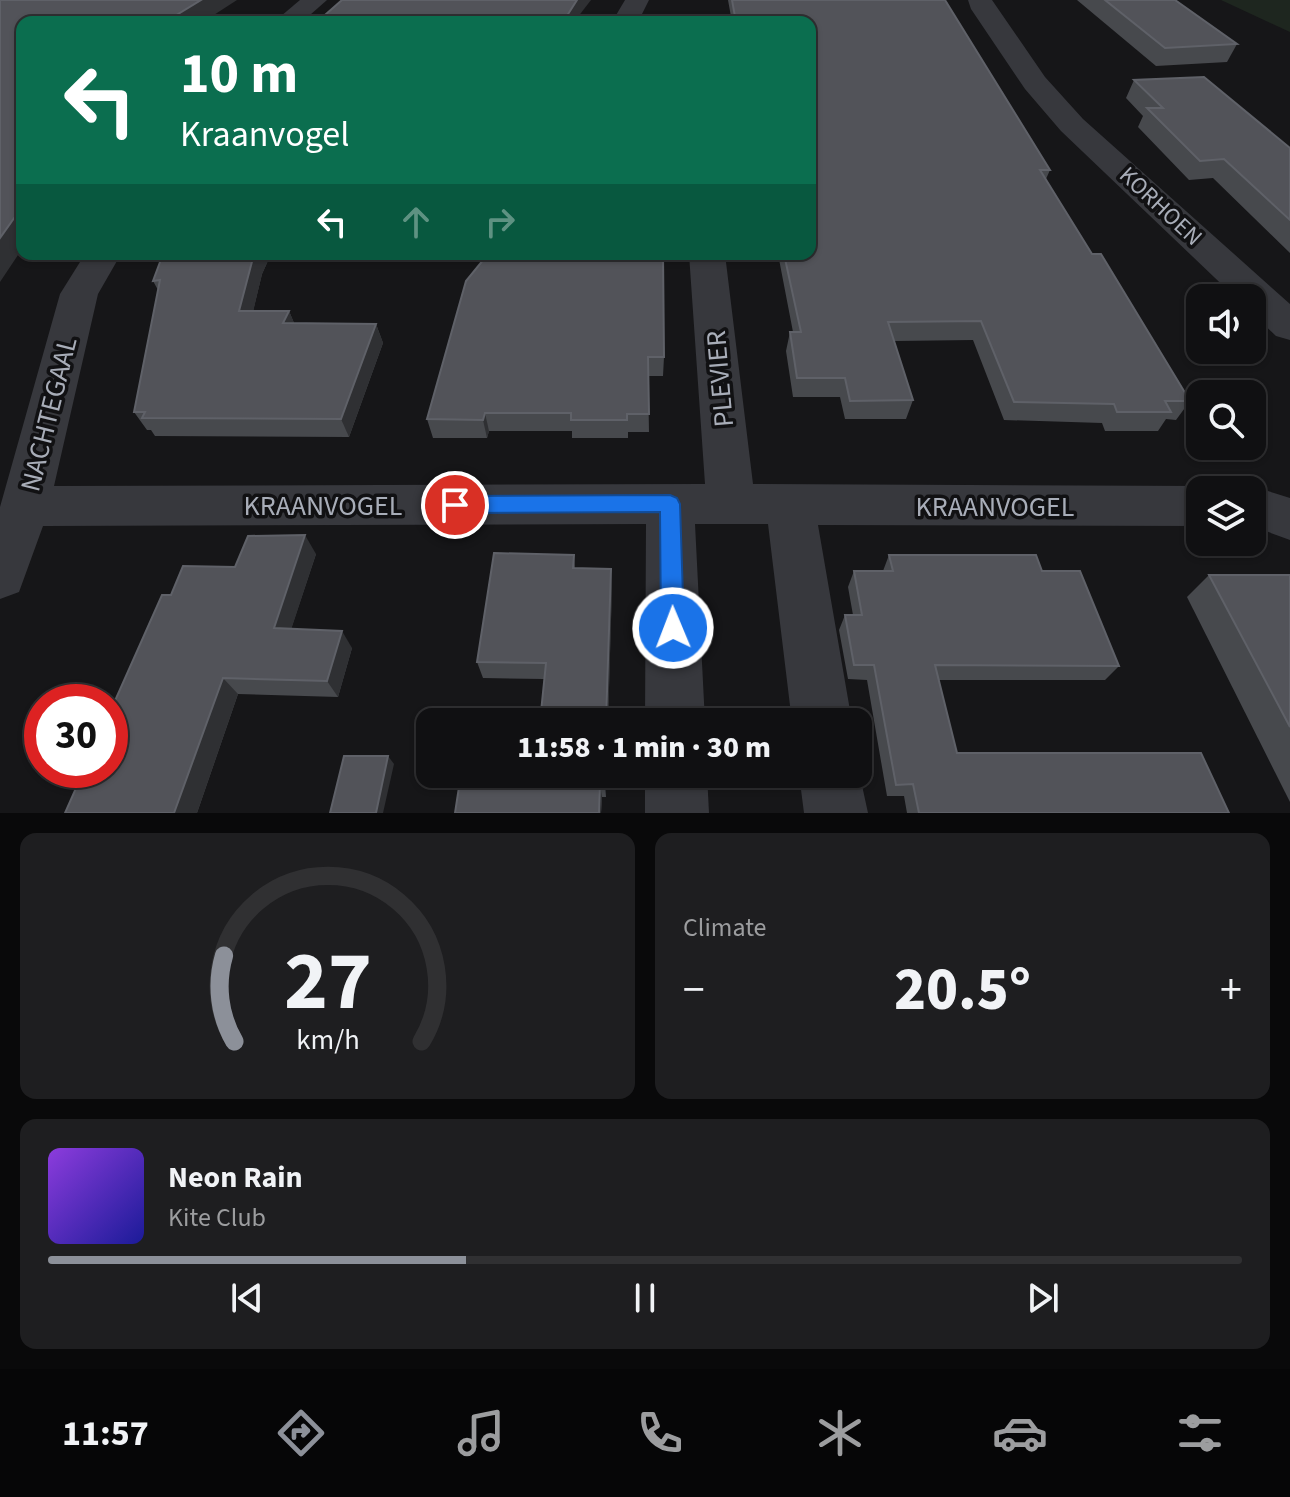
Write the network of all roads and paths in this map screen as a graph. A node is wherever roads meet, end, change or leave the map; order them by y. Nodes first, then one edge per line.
1 (315, 0) edge
2 (980, 0) edge
3 (295, 16) edge
4 (99, 260) edge
5 (708, 260) edge
6 (1290, 326) edge
7 (670, 504) junction
8 (731, 505) junction
9 (25, 506) junction
10 (790, 506) junction
11 (1186, 506) edge
12 (1266, 511) edge
13 (1290, 519) edge
14 (0, 576) edge
15 (675, 708) edge
16 (820, 708) edge
17 (676, 788) edge
18 (832, 788) edge
19 (677, 813) edge
20 (836, 813) edge

1 - 3 street
2 - 6 street, KORHOEN
4 - 9 street, NACHTEGAAL
5 - 8 street, PLEVIER
7 - 8 street, KRAANVOGEL
7 - 9 street, KRAANVOGEL
7 - 15 street
8 - 10 street, KRAANVOGEL
9 - 14 street, NACHTEGAAL
10 - 11 street, KRAANVOGEL
10 - 16 street
12 - 13 street
17 - 19 street
18 - 20 street

